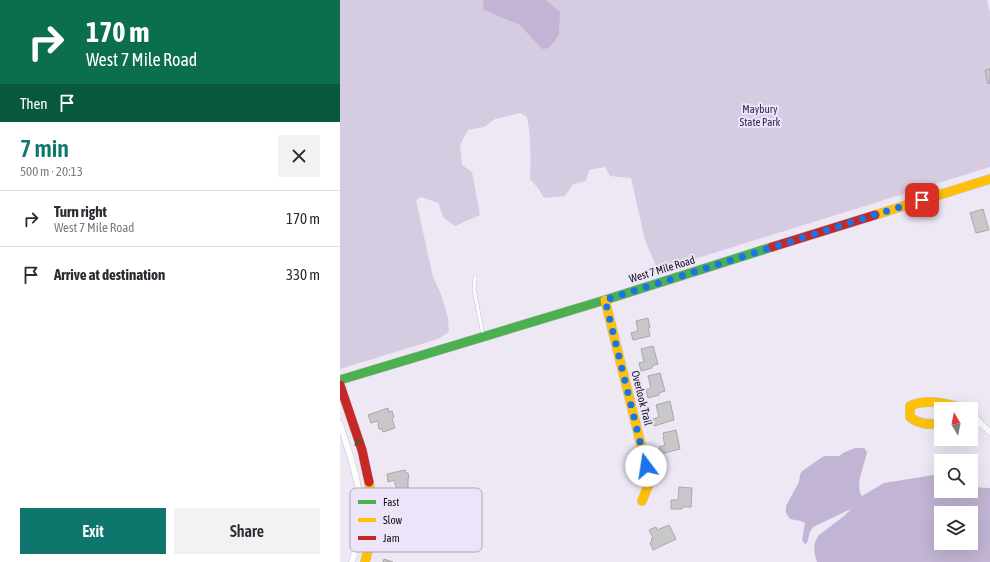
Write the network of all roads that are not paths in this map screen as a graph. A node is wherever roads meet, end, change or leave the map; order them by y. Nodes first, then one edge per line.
1 (990, 179) edge
2 (475, 277) dead end
3 (605, 300) junction
4 (483, 337) junction
5 (340, 380) edge
6 (340, 385) edge
7 (934, 403) edge
8 (978, 420) edge
9 (340, 424) edge
10 (934, 424) edge
11 (978, 424) edge
12 (981, 424) junction
13 (990, 432) edge
14 (364, 460) junction
15 (352, 464) junction
16 (358, 488) edge
17 (371, 488) edge
18 (642, 500) dead end
19 (354, 552) edge
20 (367, 552) edge
21 (352, 562) edge
22 (365, 562) edge

1 - 3 street, West 7 Mile Road
2 - 4 lane
3 - 4 street, West 7 Mile Road
3 - 18 street, Overlook Trail
4 - 5 street, West 7 Mile Road
14 -> 6 street
7 - 10 street
8 - 12 street
9 - 15 street
11 - 12 street
12 - 13 street
14 - 15 street
14 - 17 street
15 - 16 street
19 - 21 street
20 - 22 street

